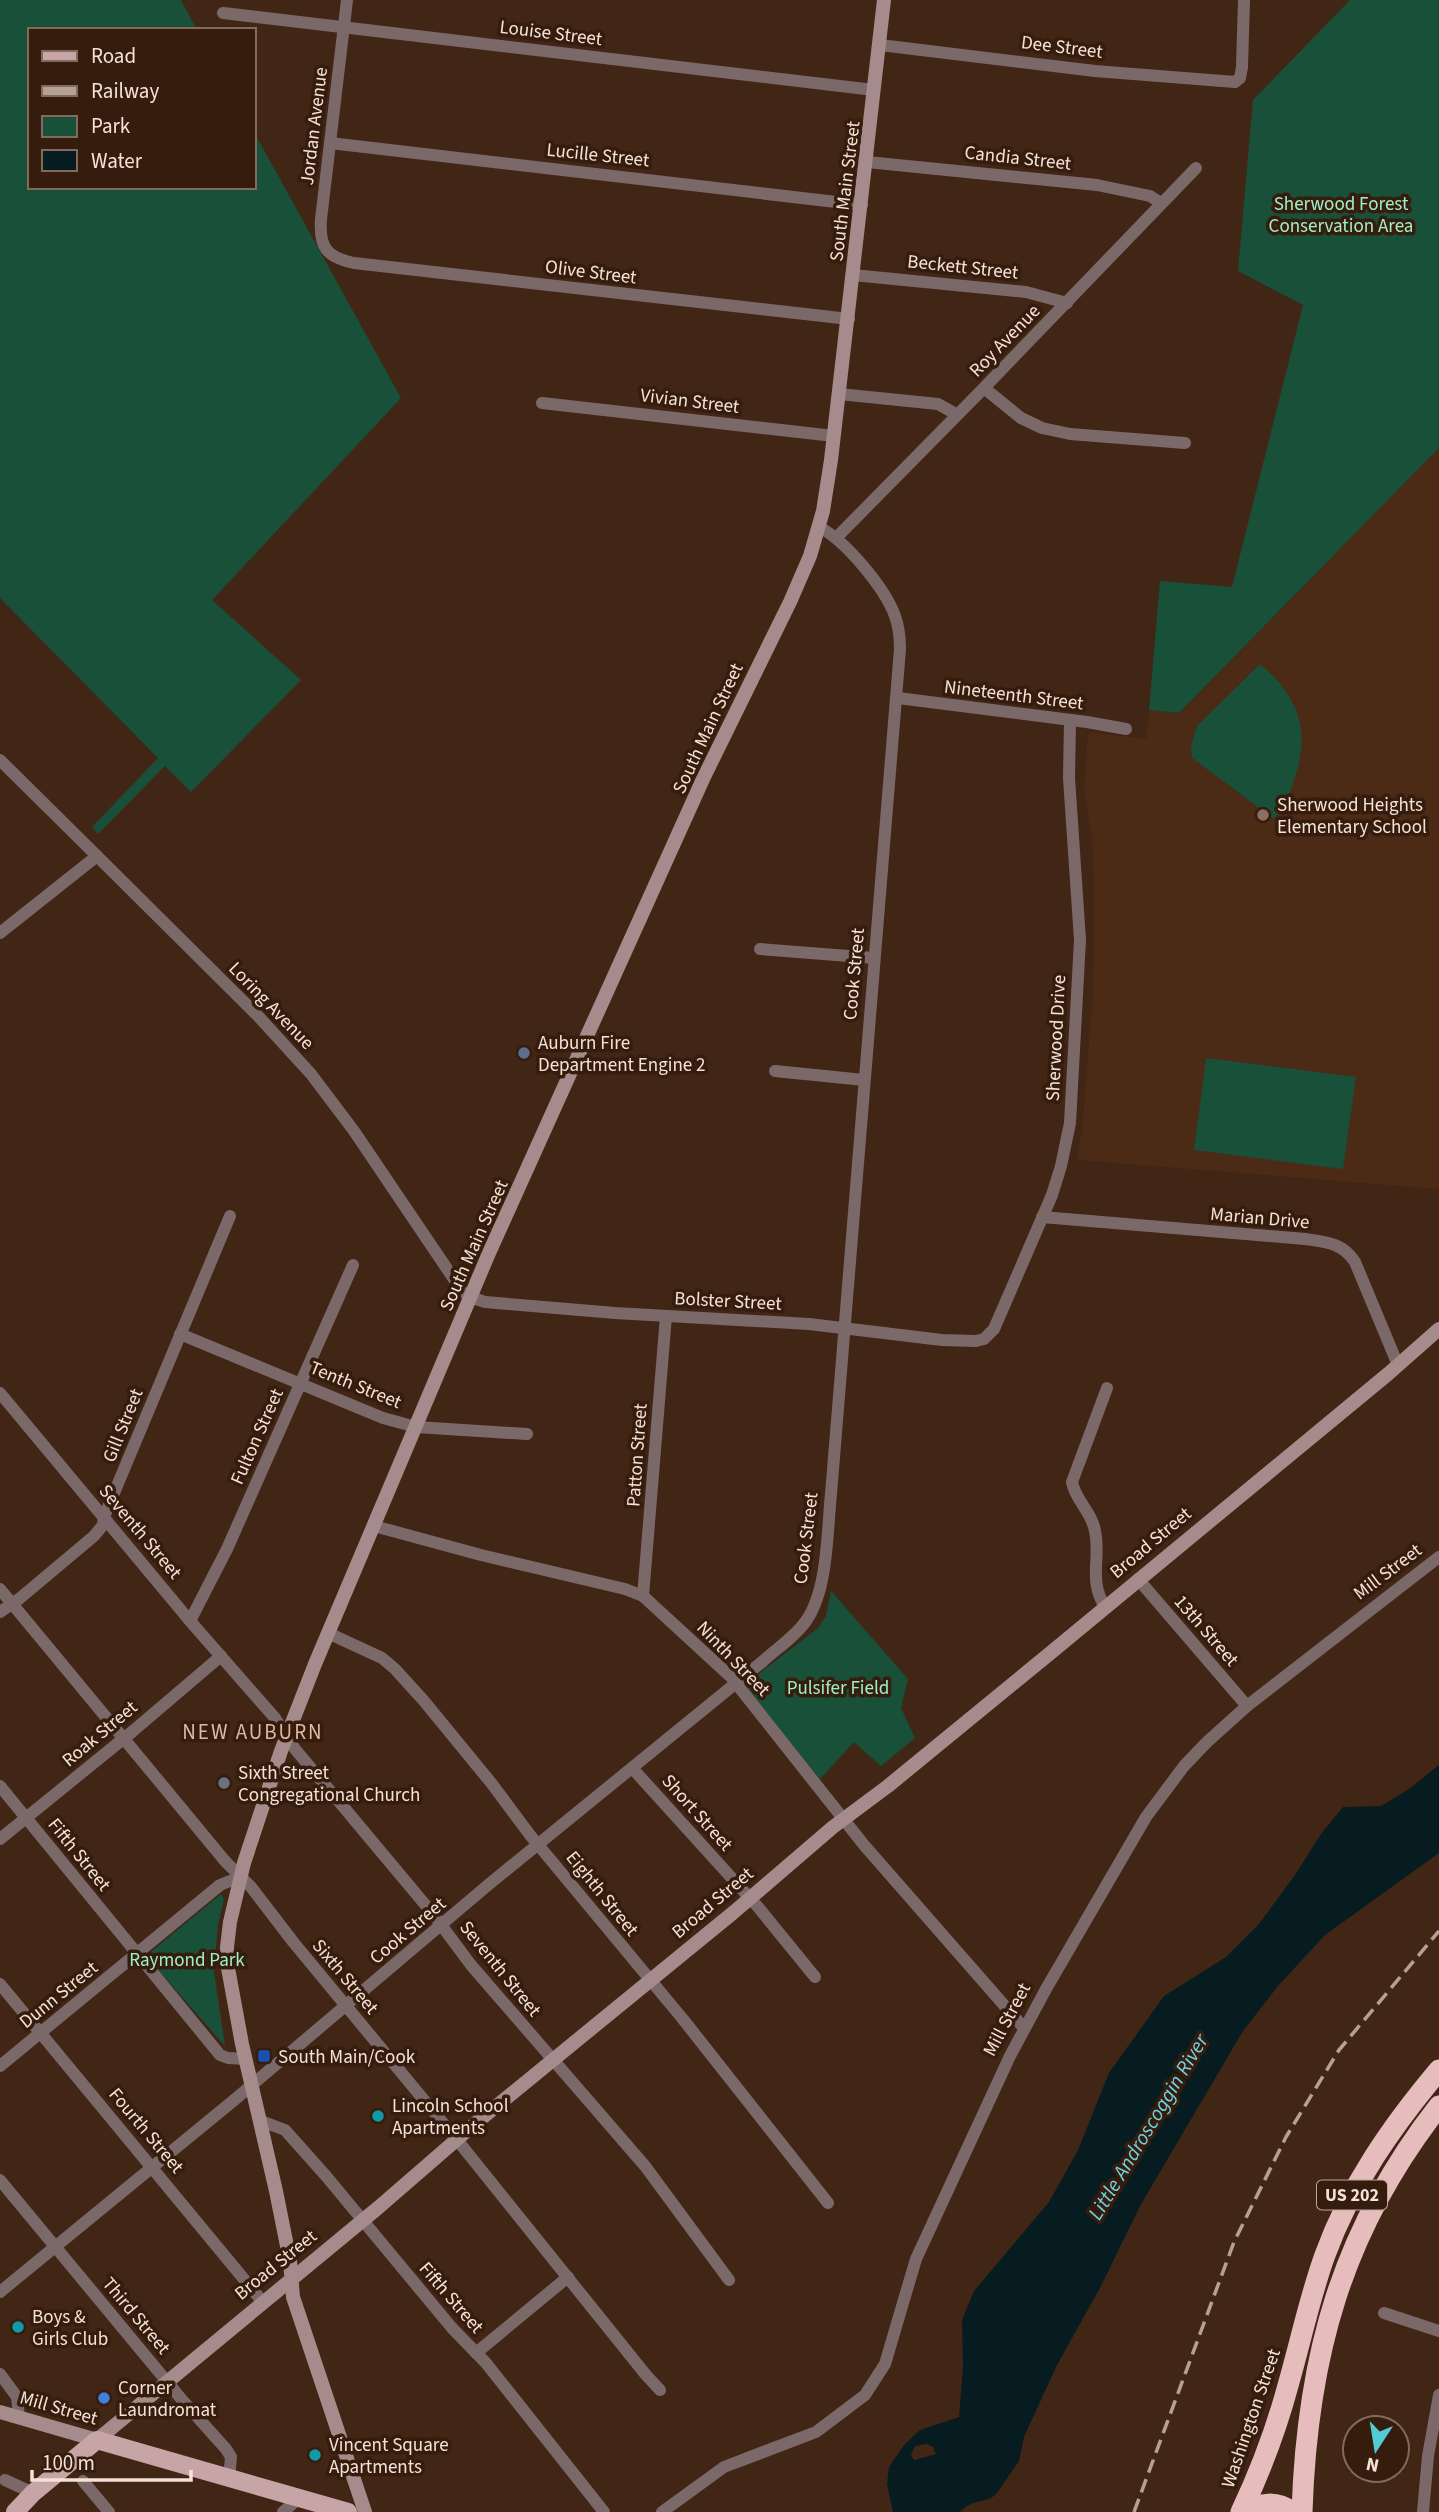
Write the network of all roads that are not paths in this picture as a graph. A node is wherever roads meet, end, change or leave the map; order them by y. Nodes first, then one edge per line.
1 (347, 0) edge
2 (884, 0) edge
3 (1244, 0) edge
4 (223, 13) dead end
5 (344, 28) junction
6 (880, 45) junction
7 (874, 90) junction
8 (330, 143) junction
9 (867, 162) junction
10 (1196, 167) dead end
11 (1161, 203) junction
12 (862, 205) junction
13 (330, 254) joint
14 (853, 275) junction
15 (1067, 303) junction
16 (849, 319) junction
17 (984, 388) junction
18 (839, 394) junction
19 (542, 403) dead end
20 (956, 414) junction
21 (834, 436) junction
22 (1185, 443) dead end
23 (819, 527) junction
24 (837, 537) junction
25 (898, 698) junction
26 (1070, 720) junction
27 (1126, 729) dead end
28 (0, 760) edge
29 (97, 856) junction
30 (0, 933) edge
31 (760, 948) dead end
32 (874, 958) junction
33 (775, 1070) dead end
34 (864, 1080) junction
35 (230, 1216) dead end
36 (1042, 1217) junction
37 (353, 1265) dead end
38 (470, 1297) junction
39 (666, 1316) junction
40 (844, 1329) junction
41 (1439, 1329) edge
42 (180, 1334) junction
43 (984, 1339) joint
44 (1398, 1365) junction
45 (301, 1383) junction
46 (1107, 1388) dead end
47 (0, 1392) edge
48 (416, 1427) junction
49 (527, 1434) dead end
50 (104, 1517) junction
51 (374, 1526) junction
52 (1439, 1557) edge
53 (1138, 1579) junction
54 (0, 1589) edge
55 (643, 1596) junction
56 (12, 1603) junction
57 (1105, 1607) junction
58 (0, 1612) edge
59 (190, 1620) junction
60 (328, 1633) junction
61 (220, 1656) junction
62 (736, 1684) junction
63 (1247, 1706) junction
64 (287, 1736) junction
65 (124, 1739) junction
66 (633, 1769) junction
67 (0, 1786) edge
68 (26, 1818) junction
69 (843, 1819) junction
70 (0, 1839) edge
71 (539, 1845) junction
72 (240, 1877) junction
73 (749, 1899) junction
74 (442, 1926) junction
75 (137, 1955) junction
76 (815, 1977) dead end
77 (650, 1979) junction
78 (0, 1984) edge
79 (346, 2006) junction
80 (1024, 2028) junction
81 (41, 2032) junction
82 (246, 2059) junction
83 (552, 2060) junction
84 (0, 2066) edge
85 (1439, 2070) edge
86 (252, 2085) junction
87 (1439, 2106) edge
88 (261, 2121) junction
89 (456, 2140) junction
90 (152, 2166) junction
91 (0, 2180) edge
92 (828, 2203) dead end
93 (361, 2221) junction
94 (55, 2246) junction
95 (291, 2277) junction
96 (568, 2277) junction
97 (729, 2280) dead end
98 (0, 2291) edge
99 (262, 2301) junction
100 (1384, 2313) dead end
101 (1439, 2331) edge
102 (476, 2353) junction
103 (0, 2374) edge
104 (167, 2381) junction
105 (660, 2390) dead end
106 (1439, 2395) edge
107 (0, 2412) edge
108 (19, 2417) junction
109 (97, 2440) junction
110 (229, 2479) junction
111 (5, 2480) dead end
112 (83, 2481) dead end
113 (33, 2493) junction
114 (298, 2499) junction
115 (15, 2512) edge
116 (109, 2512) edge
117 (284, 2512) edge
118 (348, 2512) edge
119 (365, 2512) edge
120 (604, 2512) edge
121 (662, 2512) edge
122 (1243, 2512) edge
123 (1292, 2512) edge
124 (1302, 2512) edge
125 (1423, 2512) edge

1 - 5 street, Jordan Avenue
2 - 6 street, South Main Street
3 - 6 street, Dee Street
4 - 5 street, Louise Street
5 - 7 street, Louise Street
5 - 8 street, Jordan Avenue
6 - 7 street, South Main Street
7 - 9 street, South Main Street
8 - 12 street, Lucille Street
8 - 13 street, Jordan Avenue
9 - 11 street, Candia Street
9 - 12 street, South Main Street
10 - 11 street, Roy Avenue
11 - 15 street, Roy Avenue
12 - 14 street, South Main Street
13 - 16 street, Olive Street
14 - 15 street, Beckett Street
14 - 16 street, South Main Street
15 - 17 street, Roy Avenue
16 - 18 street, South Main Street
17 - 20 street, Roy Avenue
17 - 22 street
18 - 20 street
18 - 21 street, South Main Street
19 - 21 street, Vivian Street
20 - 24 street, Roy Avenue
21 - 23 street, South Main Street
23 - 24 street, Cook Street
23 - 38 street, South Main Street
24 - 25 street, Cook Street
25 - 26 street, Nineteenth Street
25 - 32 street, Cook Street
26 - 27 street, Nineteenth Street
26 - 36 street, Sherwood Drive
28 - 29 street, Loring Avenue
29 - 30 street
29 - 38 street, Loring Avenue
31 - 32 street
32 - 34 street, Cook Street
33 - 34 street
34 - 40 street, Cook Street
35 - 42 street, Gill Street
36 - 43 street, Sherwood Drive
36 - 44 street, Marian Drive
37 - 45 street, Fulton Street
38 - 39 street, Bolster Street
38 - 48 street, South Main Street
39 - 40 street, Bolster Street
39 - 55 street, Patton Street
40 - 43 street, Bolster Street
40 - 62 street, Cook Street
41 - 44 street, Broad Street
42 - 45 street, Tenth Street
42 - 50 street, Gill Street
44 - 53 street, Broad Street
45 - 48 street, Tenth Street
45 - 59 street, Fulton Street
46 - 57 street
47 - 50 street, Seventh Street
48 - 49 street, Tenth Street
48 - 51 street, South Main Street
50 - 56 street, Gill Street
50 - 59 street, Seventh Street
51 - 55 street, Ninth Street
51 - 60 street, South Main Street
52 - 63 street, Mill Street
53 - 57 street, Broad Street
53 - 63 street, 13th Street
54 - 56 street, Sixth Street
55 - 62 street, Ninth Street
56 - 58 street, Gill Street
56 - 65 street, Sixth Street
57 - 69 street, Broad Street
59 - 61 street, Seventh Street
60 - 64 street, South Main Street
60 - 71 street, Eighth Street
61 - 64 street, Seventh Street
61 - 65 street, Roak Street
62 - 66 street, Cook Street
62 - 69 street, Ninth Street
63 - 80 street, Mill Street
64 - 72 street, South Main Street
64 - 74 street, Seventh Street
65 - 68 street, Roak Street
65 - 72 street, Sixth Street
66 - 71 street, Cook Street
66 - 73 street, Short Street
67 - 68 street, Fifth Street
68 - 70 street, Roak Street
68 - 75 street, Fifth Street
69 - 73 street, Broad Street
69 - 80 street, Ninth Street
71 - 74 street, Cook Street
71 - 77 street, Eighth Street
72 - 75 street, Dunn Street
72 - 79 street, Sixth Street
72 - 82 street, South Main Street
73 - 76 street, Short Street
73 - 77 street, Broad Street
74 - 79 street, Cook Street
74 - 83 street, Seventh Street
75 - 81 street, Dunn Street
75 - 82 street, Fifth Street
77 - 83 street, Broad Street
77 - 92 street, Eighth Street
78 - 81 street, Fourth Street
79 - 86 street, Cook Street
79 - 89 street, Sixth Street
80 - 121 street, Mill Street
81 - 84 street, Dunn Street
81 - 90 street, Fourth Street
82 - 86 street, South Main Street
83 - 89 street, Broad Street
83 - 97 street, Seventh Street
85 - 122 highway, Washington Street / US 202
86 - 88 street, South Main Street
86 - 90 street, Cook Street
87 - 124 highway, US 202
88 - 93 street, Fifth Street
88 - 95 street, South Main Street
89 - 93 street, Broad Street
89 - 96 street, Sixth Street
90 - 94 street, Cook Street
90 - 99 street, Fourth Street
91 - 94 street, Third Street
93 - 95 street, Broad Street
93 - 102 street, Fifth Street
94 - 98 street, Cook Street
94 - 104 street, Third Street
95 - 99 street, Broad Street
95 - 119 street, South Main Street
96 - 102 street
96 - 105 street, Sixth Street
99 - 104 street, Broad Street
100 - 101 street
102 - 120 street, Fifth Street
103 - 108 street
104 - 109 street, Broad Street
104 - 110 street, Third Street
106 - 125 street
107 - 108 street, Mill Street
108 - 109 street, Mill Street
109 - 110 main road, Mill Street
109 - 113 main road, Broad Street
110 - 114 main road, Mill Street
111 - 113 street
112 - 116 street
113 - 115 main road, Broad Street
114 - 117 street
114 - 118 main road, Mill Street
122 - 123 highway

